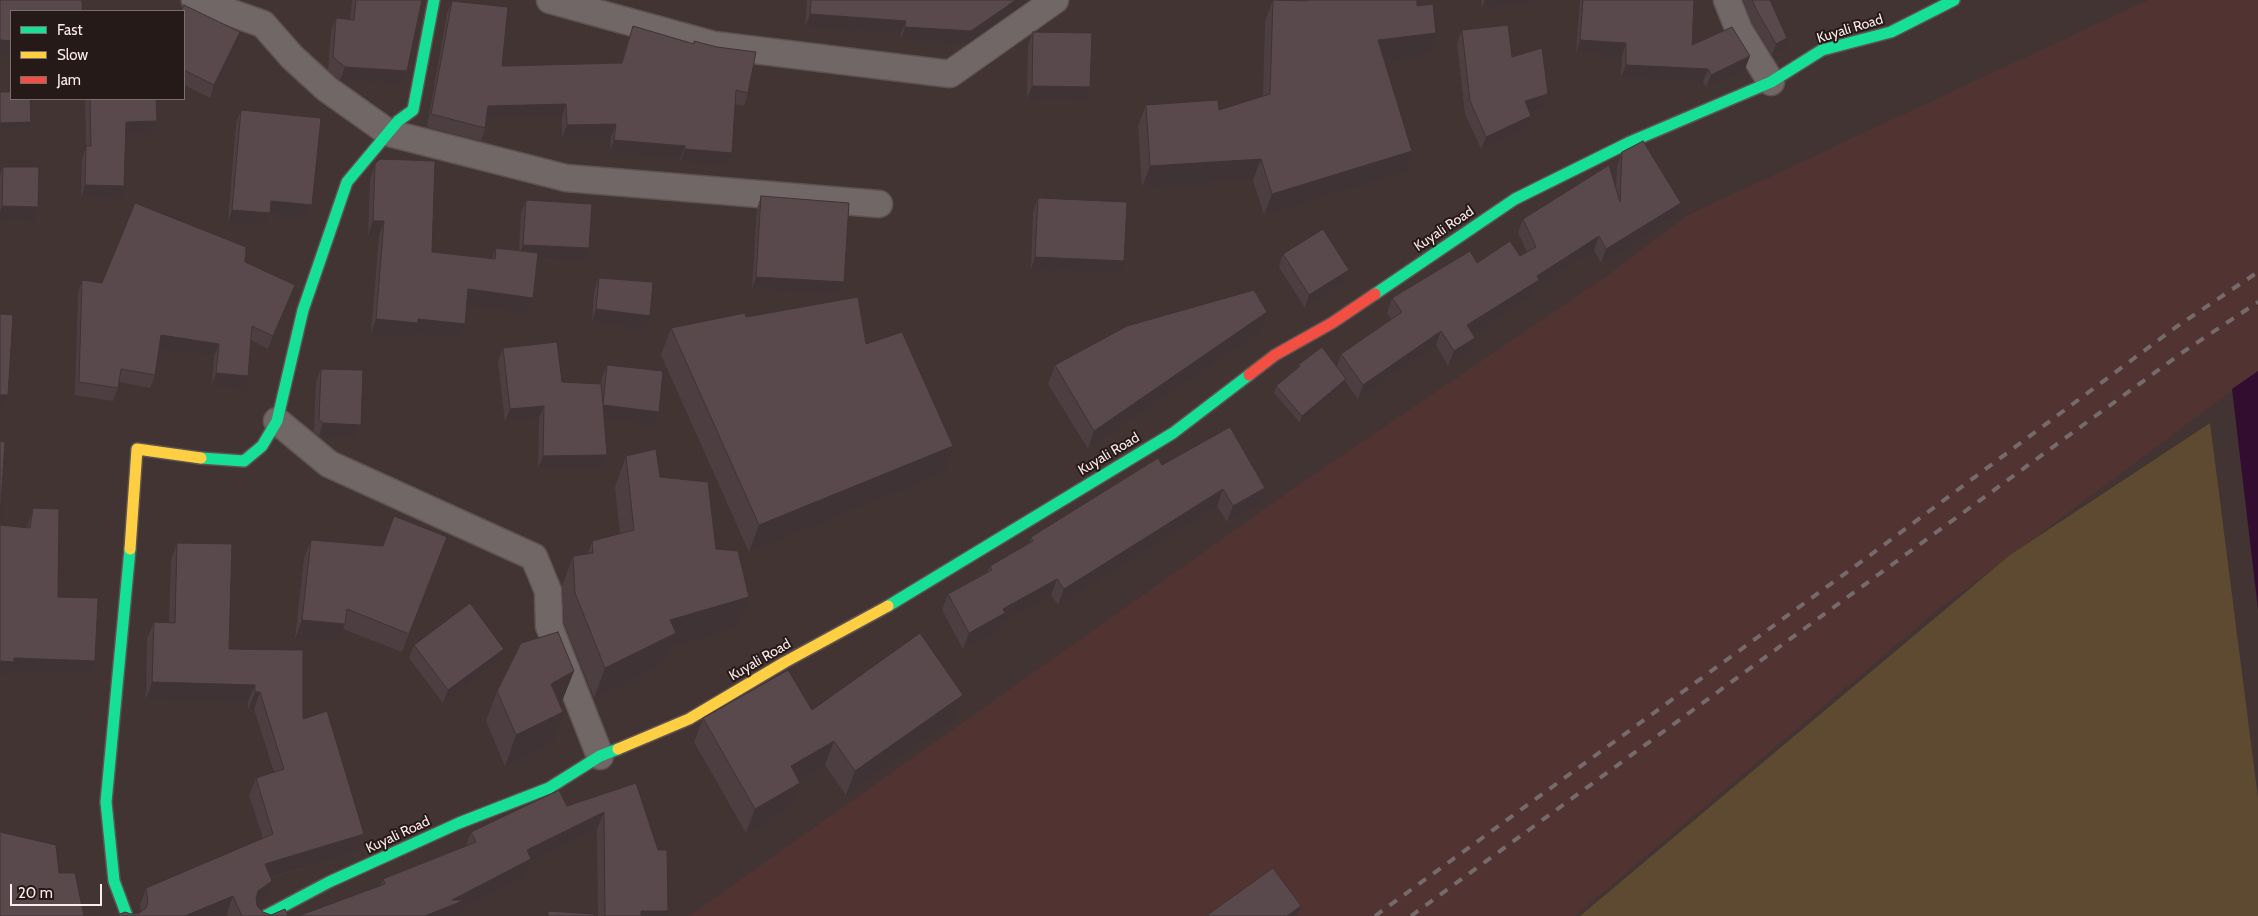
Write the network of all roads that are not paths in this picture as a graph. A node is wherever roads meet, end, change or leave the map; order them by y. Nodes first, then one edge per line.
1 (195, 0) edge
2 (434, 0) edge
3 (550, 0) edge
4 (1055, 0) edge
5 (1727, 0) edge
6 (1954, 0) edge
7 (1771, 82) junction
8 (389, 133) junction
9 (879, 204) dead end
10 (277, 421) junction
11 (600, 756) junction
12 (127, 916) edge
13 (266, 916) edge

1 - 8 street
2 - 8 main road
3 - 4 street
5 - 7 street
6 - 7 main road, Kuyali Road
7 - 11 main road, Kuyali Road
8 - 9 street
8 - 10 main road
10 - 11 street
10 - 12 main road
11 - 13 main road, Kuyali Road

